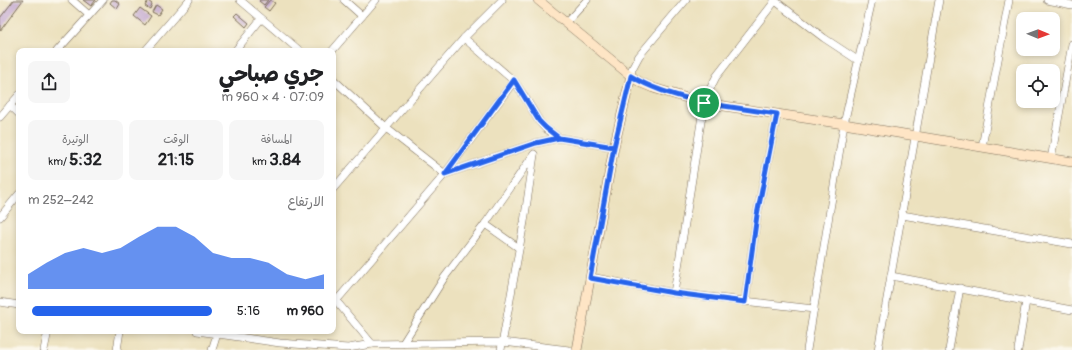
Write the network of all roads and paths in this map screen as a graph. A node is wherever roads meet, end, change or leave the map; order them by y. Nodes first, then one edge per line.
1 (72, 0) edge
2 (103, 0) edge
3 (189, 0) edge
4 (240, 0) edge
5 (344, 0) edge
6 (376, 0) edge
7 (502, 0) edge
8 (538, 0) edge
9 (587, 0) edge
10 (686, 0) edge
11 (872, 0) edge
12 (939, 0) edge
13 (1009, 0) edge
14 (1047, 0) edge
15 (774, 1) edge
16 (1072, 4) edge
17 (89, 15) junction
18 (362, 16) junction
19 (261, 19) junction
20 (566, 23) junction
21 (464, 38) junction
22 (1072, 44) edge
23 (60, 48) edge
24 (148, 48) edge
25 (237, 48) edge
26 (296, 48) edge
27 (335, 48) edge
28 (859, 61) junction
29 (631, 76) junction
30 (514, 80) junction
31 (336, 82) edge
32 (16, 99) edge
33 (704, 103) junction
34 (10, 106) junction
35 (16, 111) edge
36 (777, 114) junction
37 (0, 117) edge
38 (844, 124) junction
39 (386, 128) junction
40 (915, 135) junction
41 (559, 138) junction
42 (536, 143) junction
43 (614, 147) junction
44 (982, 147) junction
45 (534, 154) junction
46 (1051, 159) junction
47 (1072, 162) edge
48 (445, 174) junction
49 (336, 186) edge
50 (16, 198) edge
51 (902, 215) junction
52 (0, 217) edge
53 (485, 224) junction
54 (1072, 244) edge
55 (519, 248) junction
56 (891, 276) junction
57 (590, 278) junction
58 (960, 288) junction
59 (674, 293) junction
60 (336, 298) edge
61 (336, 300) edge
62 (0, 302) edge
63 (745, 302) junction
64 (1026, 302) junction
65 (16, 305) edge
66 (814, 309) junction
67 (1072, 310) edge
68 (47, 334) edge
69 (120, 334) edge
70 (217, 334) edge
71 (227, 334) edge
72 (503, 342) junction
73 (403, 343) junction
74 (372, 344) junction
75 (279, 346) edge
76 (420, 346) edge
77 (348, 349) edge
78 (44, 350) edge
79 (117, 350) edge
80 (212, 350) edge
81 (501, 350) edge
82 (569, 350) edge
83 (577, 350) edge
84 (807, 350) edge
85 (878, 350) edge
86 (949, 350) edge
87 (1018, 350) edge

1 - 17 street
2 - 17 street
3 - 24 street
4 - 19 street
5 - 18 street
6 - 18 street
7 - 21 street
8 - 20 main road
9 - 20 street
10 - 29 street
11 - 28 street
12 - 40 street
13 - 44 street
14 - 16 street
15 - 28 street
15 - 33 street
17 - 23 street
18 - 27 street
19 - 25 street
19 - 26 street
20 - 29 main road
21 - 30 street
21 - 39 street
22 - 46 street
28 - 38 street
29 - 33 main road
29 - 43 main road
30 - 41 street
30 - 48 street
31 - 39 street
32 - 34 street
33 - 36 main road
33 - 59 street
34 - 35 street
34 - 37 street
36 - 38 main road
36 - 63 street
38 - 40 main road
38 - 66 street
39 - 48 street
39 - 49 street
40 - 44 main road
40 - 51 street
41 - 42 street
41 - 43 street
42 - 45 street
42 - 48 street
43 - 57 main road
44 - 46 main road
45 - 53 street
45 - 55 street
46 - 47 main road
48 - 60 street
50 - 52 street
51 - 54 street
51 - 56 street
53 - 55 street
53 - 73 street
55 - 72 street
56 - 58 street
56 - 85 street
57 - 59 street
57 - 83 main road
58 - 64 street
58 - 86 street
59 - 63 street
61 - 74 street
62 - 65 street
63 - 66 street
64 - 67 street
64 - 87 street
66 - 84 street
68 - 78 street
69 - 79 street
70 - 80 street
71 - 75 street
72 - 76 street
72 - 81 street
72 - 82 street
73 - 74 street
73 - 76 street
74 - 77 street
75 - 77 street

